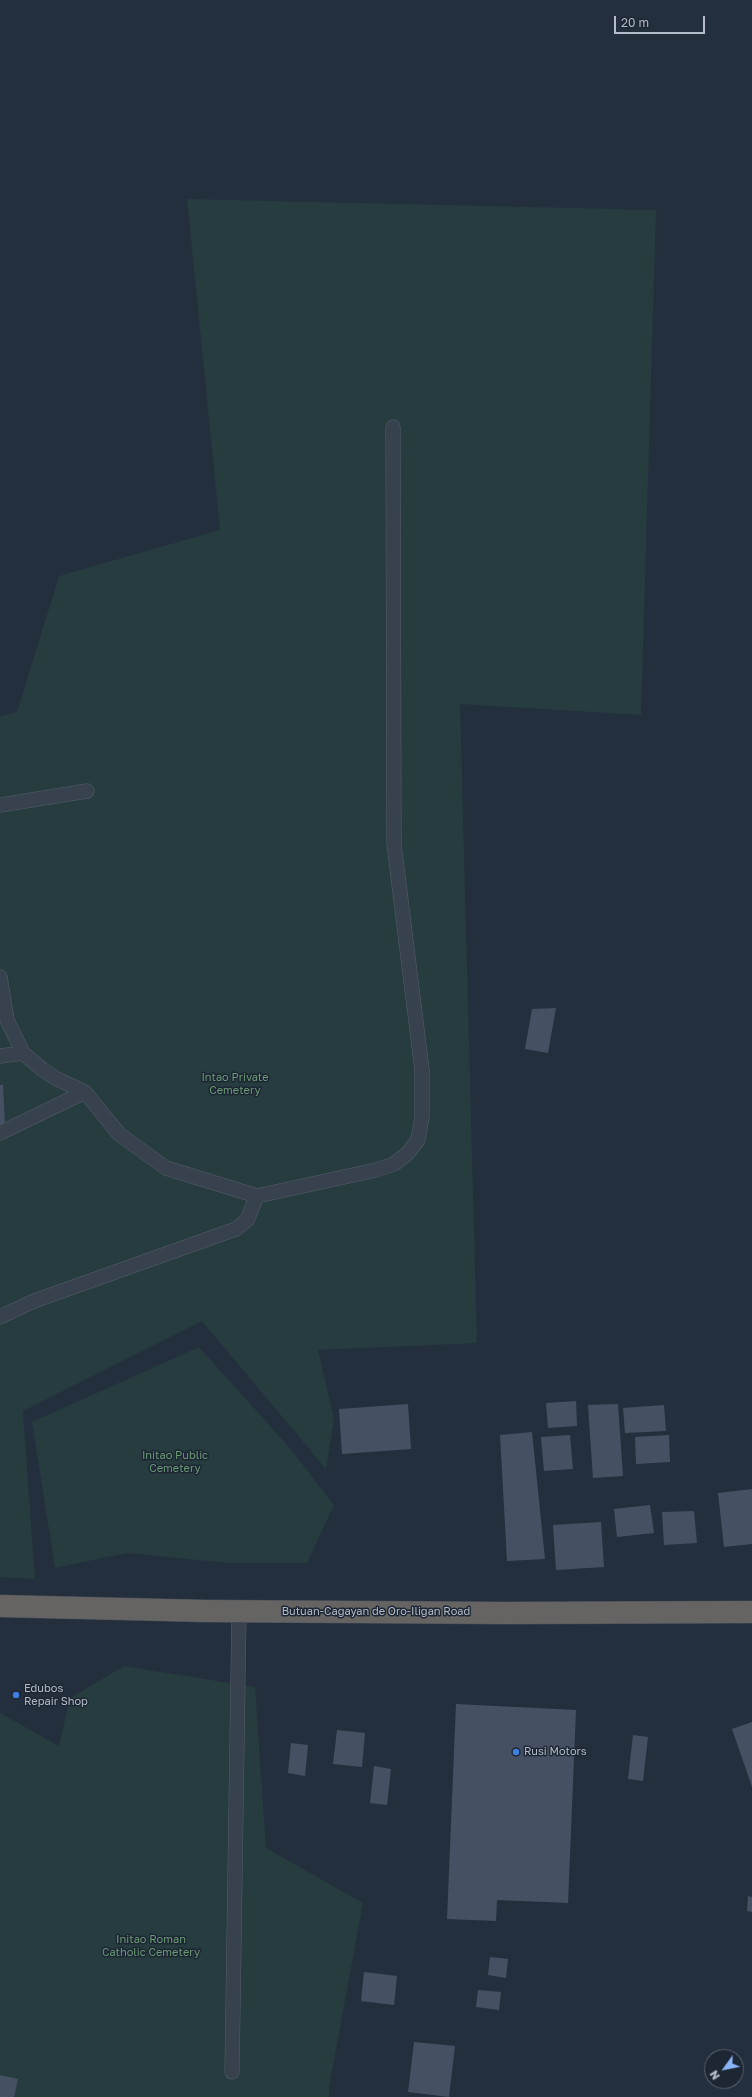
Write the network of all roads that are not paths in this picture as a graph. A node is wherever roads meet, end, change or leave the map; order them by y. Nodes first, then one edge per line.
1 (393, 427) dead end
2 (86, 791) dead end
3 (0, 805) edge
4 (0, 977) edge
5 (23, 1053) junction
6 (0, 1056) edge
7 (85, 1092) junction
8 (0, 1133) edge
9 (257, 1196) junction
10 (0, 1317) edge
11 (0, 1606) edge
12 (239, 1611) junction
13 (752, 1612) edge
14 (232, 2072) dead end

1 - 9 lane
2 - 3 lane
4 - 5 lane
5 - 6 lane
5 - 7 lane
7 - 8 lane
7 - 9 lane
9 - 10 lane
11 - 12 highway, Butuan-Cagayan de Oro-Iligan Road
12 - 13 highway, Butuan-Cagayan de Oro-Iligan Road
12 - 14 lane

